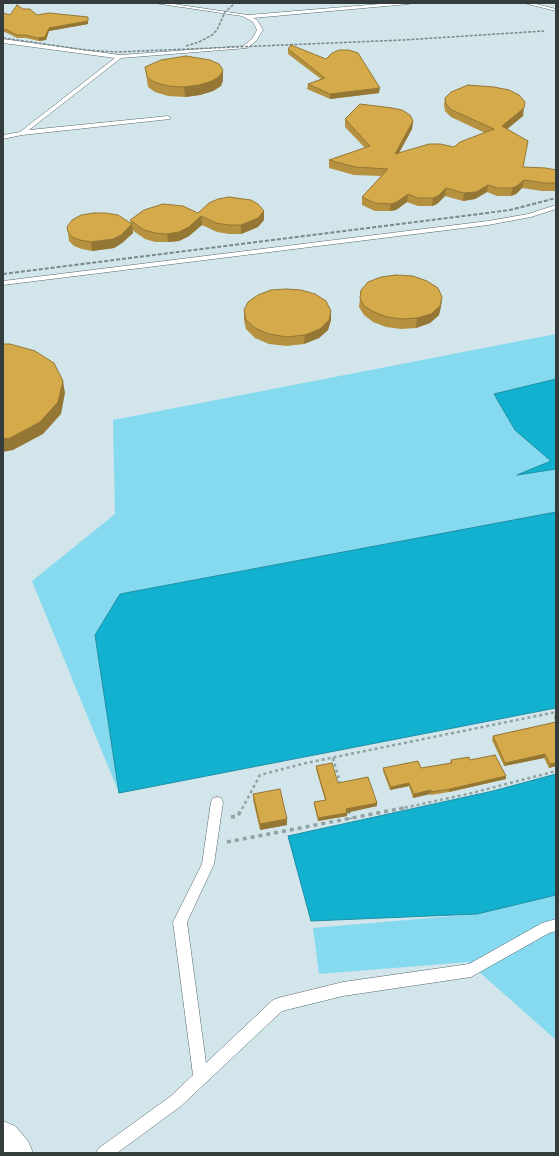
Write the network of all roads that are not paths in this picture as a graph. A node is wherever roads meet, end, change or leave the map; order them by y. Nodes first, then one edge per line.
1 (156, 3) edge
2 (409, 3) edge
3 (526, 3) edge
4 (556, 10) edge
5 (247, 17) junction
6 (3, 42) edge
7 (120, 57) junction
8 (168, 118) dead end
9 (22, 133) junction
10 (3, 137) edge
11 (556, 207) edge
12 (3, 283) edge
13 (217, 802) dead end
14 (556, 925) edge
15 (201, 1077) junction
16 (3, 1138) edge
17 (16, 1153) edge
18 (104, 1153) edge

1 - 5 lane
2 - 5 lane
3 - 4 lane
5 - 7 lane
6 - 7 lane
7 - 9 lane
8 - 9 lane
9 - 10 lane
11 - 12 lane
13 - 15 lane
14 - 15 lane
15 - 18 lane
16 - 17 street

